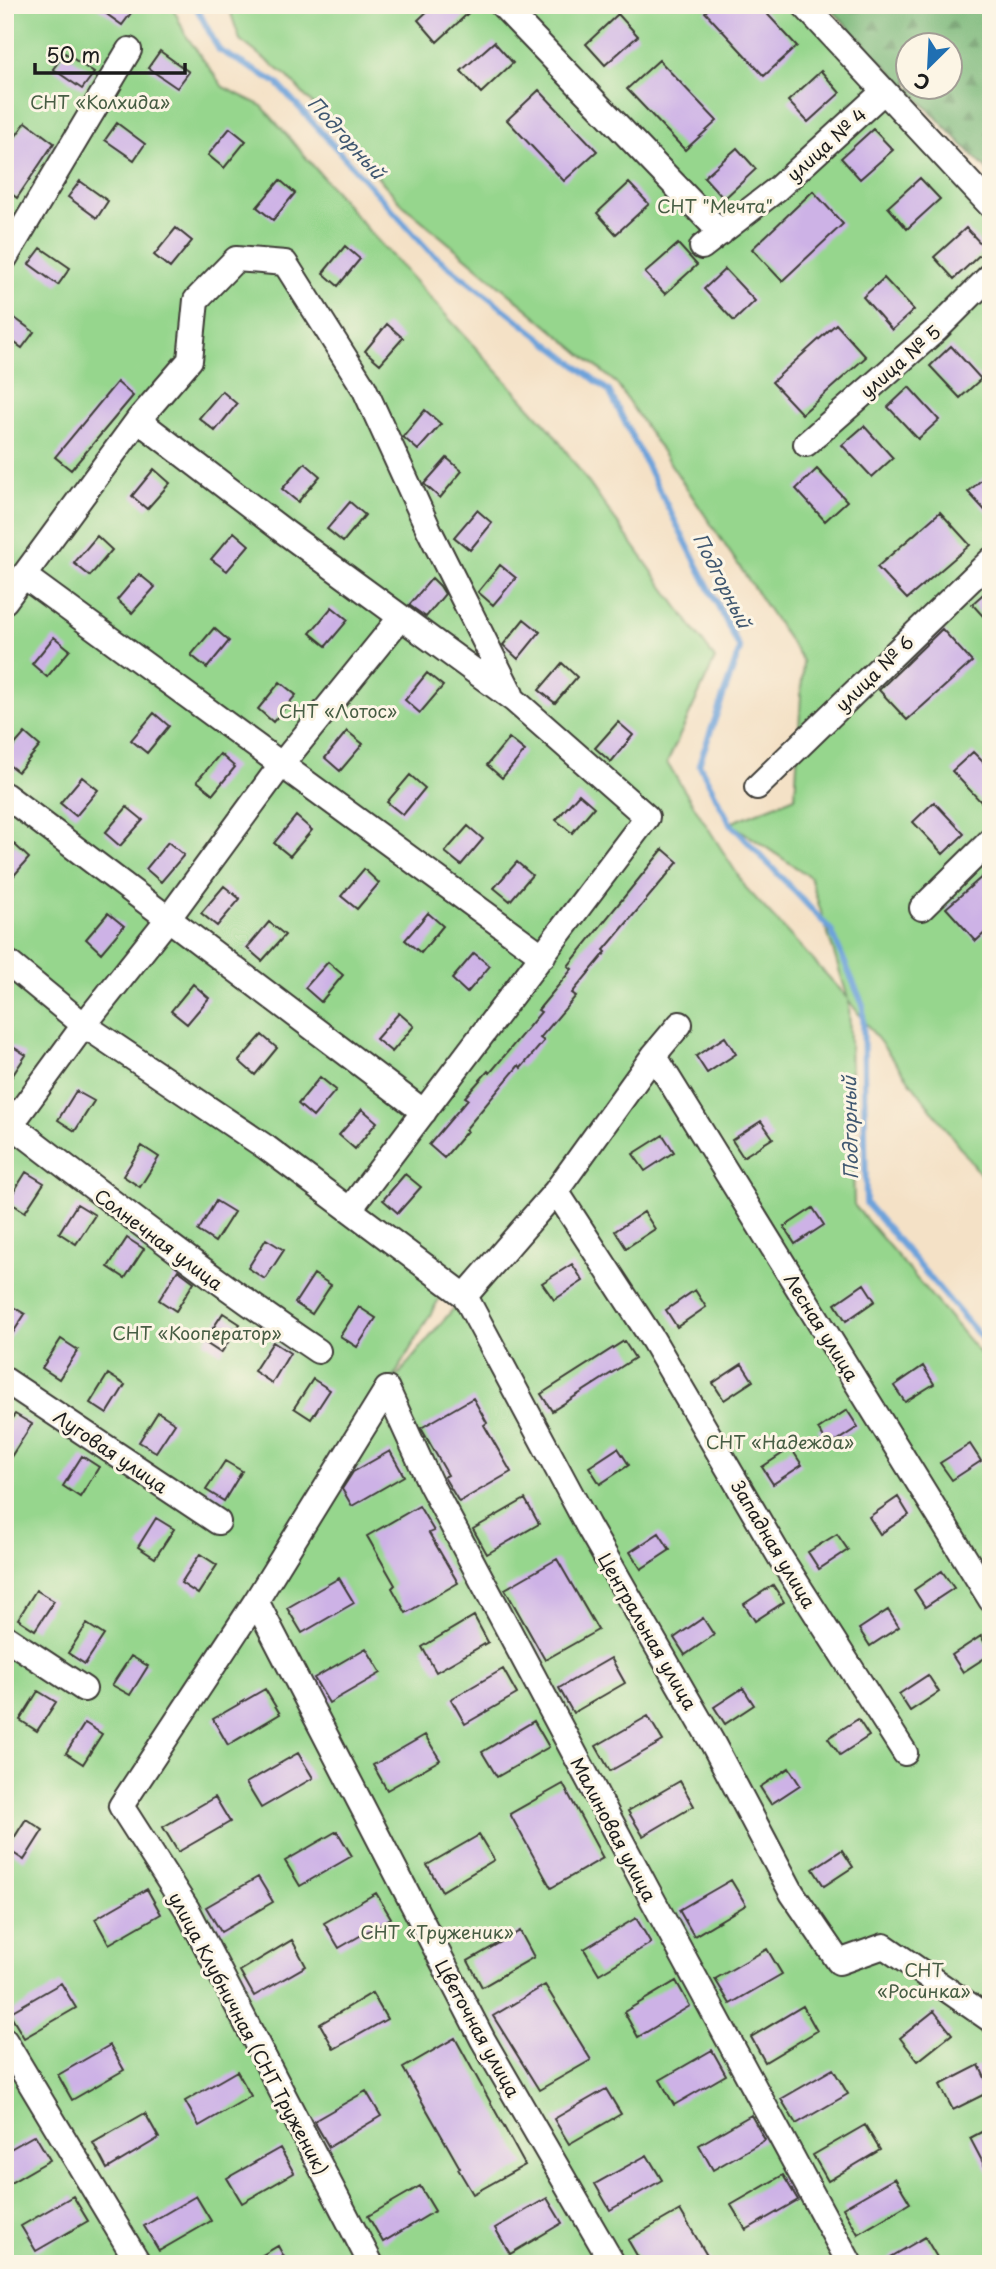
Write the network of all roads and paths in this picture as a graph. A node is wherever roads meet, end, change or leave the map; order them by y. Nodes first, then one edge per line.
1 (502, 5) edge
2 (804, 5) edge
3 (129, 50) dead end
4 (883, 92) junction
5 (991, 206) edge
6 (5, 258) edge
7 (991, 275) edge
8 (138, 420) junction
9 (806, 444) dead end
10 (991, 561) edge
11 (24, 576) junction
12 (5, 601) edge
13 (401, 617) junction
14 (514, 700) junction
15 (281, 765) junction
16 (757, 787) dead end
17 (5, 795) edge
18 (991, 840) edge
19 (922, 908) dead end
20 (168, 919) junction
21 (543, 956) junction
22 (5, 960) edge
23 (680, 1024) dead end
24 (84, 1025) junction
25 (654, 1055) junction
26 (424, 1112) junction
27 (7, 1126) edge
28 (556, 1191) junction
29 (350, 1209) junction
30 (465, 1296) junction
31 (318, 1351) dead end
32 (5, 1380) edge
33 (218, 1522) dead end
34 (991, 1600) edge
35 (256, 1601) junction
36 (5, 1637) edge
37 (84, 1689) dead end
38 (905, 1753) dead end
39 (991, 2020) edge
40 (5, 2041) edge
41 (139, 2264) edge
42 (371, 2264) edge
43 (612, 2264) edge
44 (850, 2264) edge

1 - 4 street, улица № 4
2 - 4 street
3 - 6 street
4 - 5 street
7 - 9 street, улица № 5
8 - 11 street
8 - 13 street
8 - 14 street
10 - 16 street, улица № 6
11 - 12 street
11 - 15 street
13 - 14 street
13 - 15 street
14 - 21 street
15 - 20 street
15 - 21 street
17 - 20 street
18 - 19 street
20 - 24 street
20 - 26 street
21 - 26 street
22 - 24 street
23 - 25 street
24 - 27 street
24 - 29 street
25 - 28 street
25 - 34 street, Лесная улица
26 - 29 street
27 - 31 street, Солнечная улица
28 - 30 street
28 - 38 street, Западная улица
29 - 30 street
30 - 39 street, Центральная улица
32 - 33 street, Луговая улица
35 - 42 street, улица Клубничная (СНТ Труженик)
35 - 43 street, Цветочная улица
35 - 44 street, Малиновая улица
36 - 37 street
40 - 41 street

